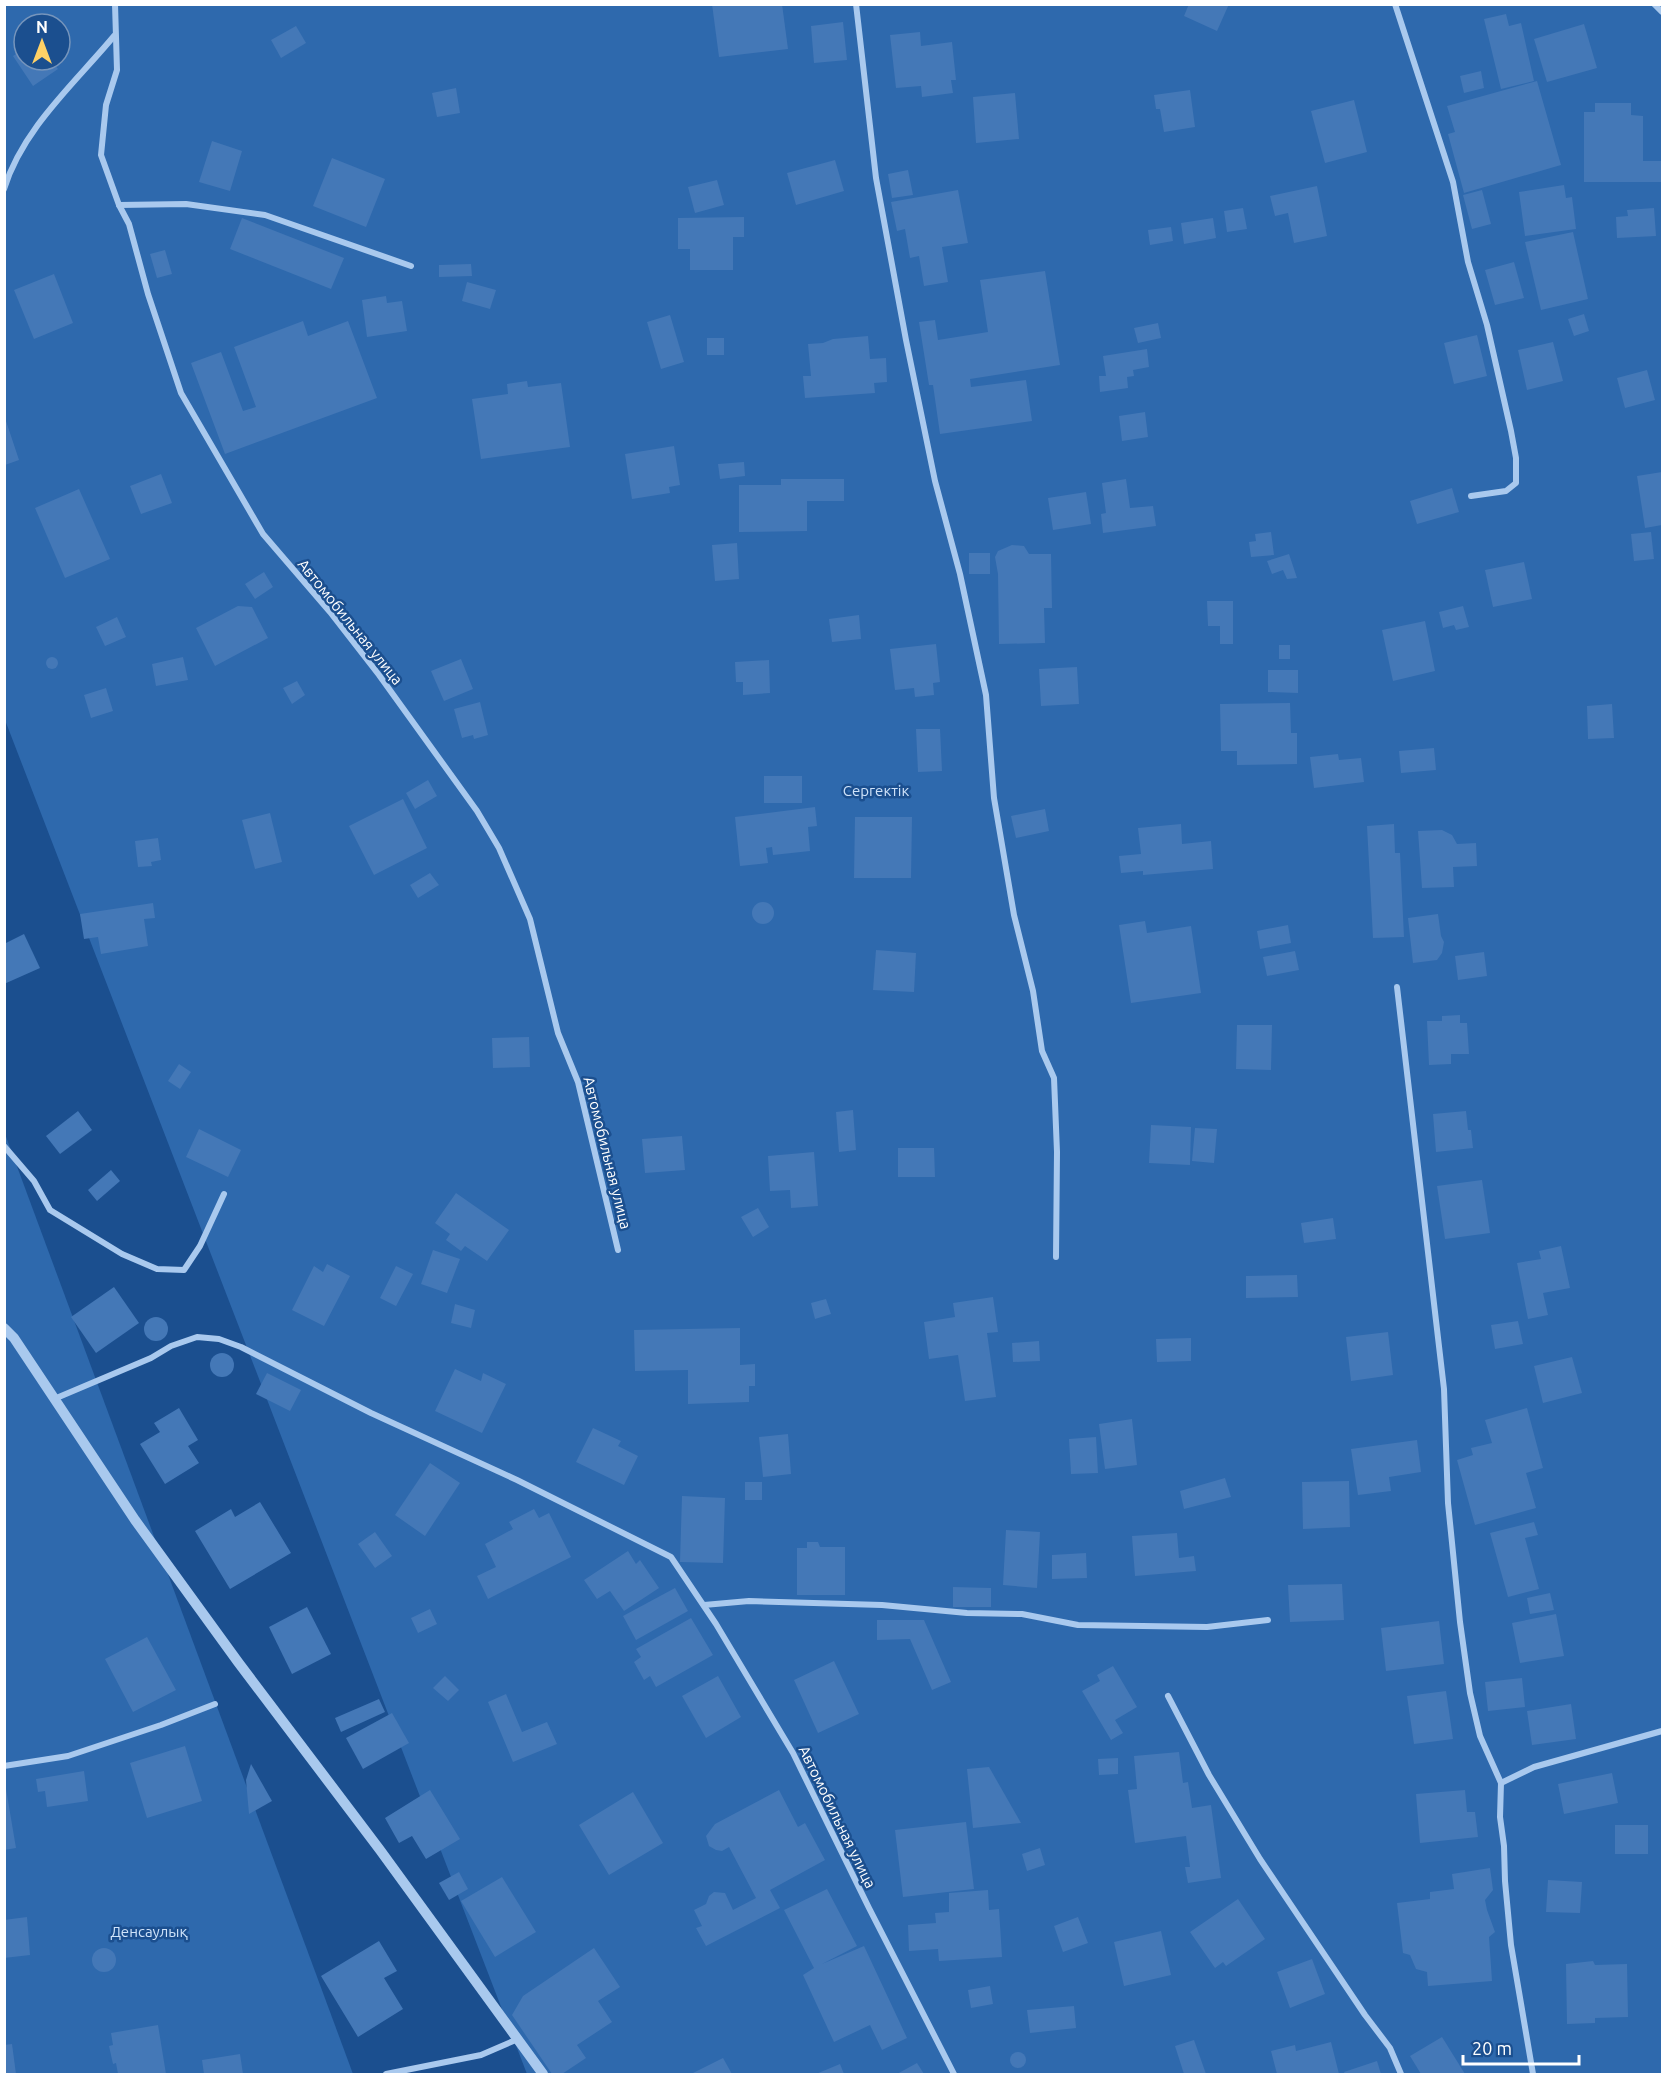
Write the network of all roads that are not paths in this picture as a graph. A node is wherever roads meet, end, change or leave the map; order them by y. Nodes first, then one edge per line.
1 (115, 4) edge
2 (856, 4) edge
3 (1395, 4) edge
4 (1654, 4) edge
5 (1662, 12) edge
6 (115, 35) junction
7 (4, 189) edge
8 (119, 205) junction
9 (411, 266) dead end
10 (1471, 496) dead end
11 (1397, 987) dead end
12 (4, 1146) edge
13 (224, 1194) dead end
14 (618, 1250) dead end
15 (1056, 1257) dead end
16 (4, 1328) edge
17 (54, 1399) junction
18 (704, 1605) junction
19 (1268, 1620) dead end
20 (1168, 1696) dead end
21 (215, 1704) dead end
22 (1662, 1731) edge
23 (4, 1766) edge
24 (1502, 1783) junction
25 (518, 2039) junction
26 (386, 2074) edge
27 (543, 2074) edge
28 (954, 2074) edge
29 (1401, 2074) edge
30 (1533, 2074) edge

1 - 6 street, Автомобильная улица
2 - 15 street
3 - 10 street
4 - 5 street
6 - 7 street
6 - 8 street, Автомобильная улица
8 - 9 street
8 - 14 street, Автомобильная улица
11 - 24 street
12 - 13 street
16 - 17 street
17 - 18 street, Автомобильная улица
17 - 25 street
18 - 19 street
18 - 28 street, Автомобильная улица
20 - 29 street
21 - 23 street
22 - 24 street
24 - 30 street
25 - 26 street
25 - 27 street

